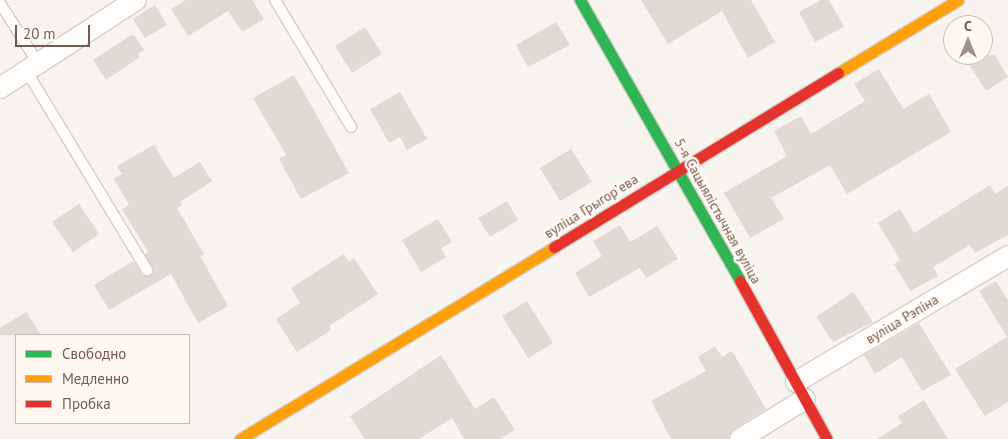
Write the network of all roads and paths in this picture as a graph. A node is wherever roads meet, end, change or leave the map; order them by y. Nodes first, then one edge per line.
1 (136, 0) edge
2 (275, 0) edge
3 (580, 0) edge
4 (958, 0) edge
5 (0, 3) edge
6 (33, 68) junction
7 (0, 88) edge
8 (351, 127) dead end
9 (679, 170) junction
10 (1008, 256) edge
11 (147, 270) dead end
12 (800, 390) junction
13 (240, 439) edge
14 (740, 439) edge
15 (827, 439) edge

1 - 6 street
2 - 8 lane
3 - 9 street, 5-я Сацыялістычная вуліца
4 - 9 street, вуліца Грыгорʼева
5 - 6 lane
6 - 7 street
6 - 11 lane
9 - 12 street, 5-я Сацыялістычная вуліца
9 - 13 street, вуліца Грыгорʼева
10 - 12 street, вуліца Рэпіна
12 - 14 street, вуліца Рэпіна
12 - 15 street, 5-я Сацыялістычная вуліца

